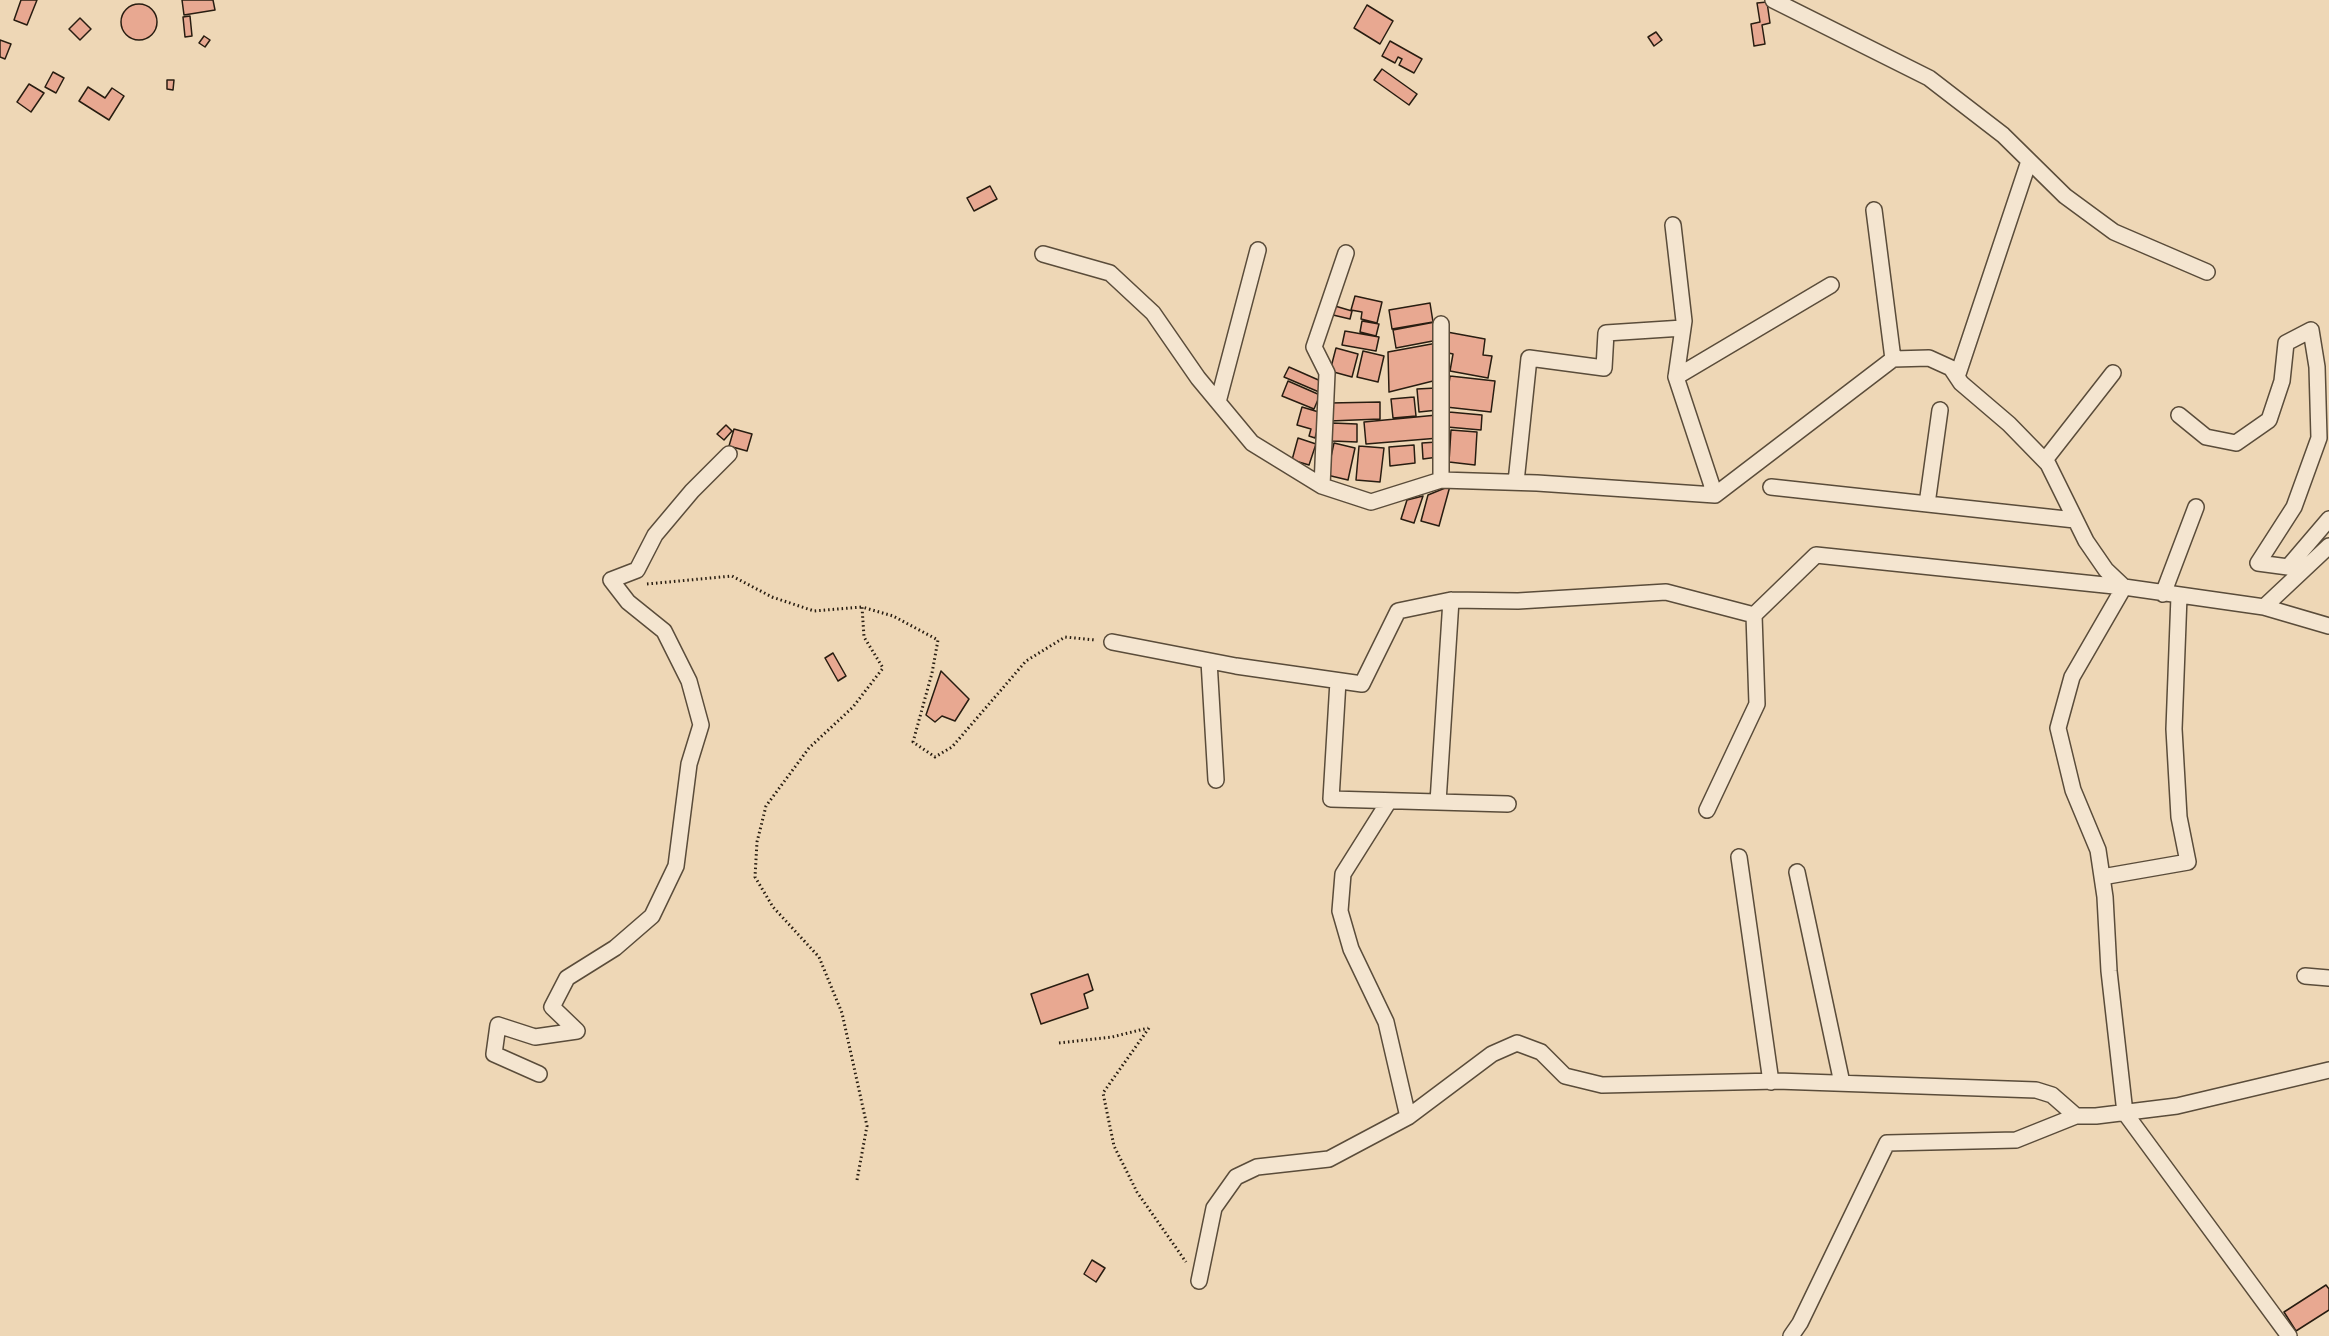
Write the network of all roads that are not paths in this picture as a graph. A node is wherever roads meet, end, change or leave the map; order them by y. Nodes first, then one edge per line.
1 (1773, 0) edge
2 (2029, 161) junction
3 (1874, 210) dead end
4 (1673, 225) dead end
5 (1258, 250) dead end
6 (1346, 253) dead end
7 (1043, 254) dead end
8 (2207, 272) dead end
9 (1832, 285) dead end
10 (1441, 324) dead end
11 (1683, 328) junction
12 (1893, 359) junction
13 (2113, 373) dead end
14 (1676, 377) junction
15 (1958, 377) junction
16 (1218, 402) junction
17 (1940, 410) dead end
18 (2179, 415) dead end
19 (729, 454) dead end
20 (2045, 460) junction
21 (1441, 480) junction
22 (1516, 482) junction
23 (1322, 486) junction
24 (1771, 488) dead end
25 (1715, 495) junction
26 (1927, 504) junction
27 (2196, 507) dead end
28 (2329, 519) edge
29 (2075, 520) junction
30 (2329, 546) edge
31 (2124, 587) junction
32 (2163, 594) junction
33 (2180, 596) junction
34 (1451, 600) junction
35 (2264, 607) junction
36 (1754, 615) junction
37 (2329, 626) edge
38 (1112, 642) road end
39 (1209, 661) junction
40 (1338, 681) junction
41 (1216, 780) dead end
42 (1389, 801) junction
43 (1438, 802) junction
44 (1508, 804) dead end
45 (1707, 810) dead end
46 (1739, 857) dead end
47 (1797, 872) dead end
48 (2102, 877) junction
49 (2305, 975) dead end
50 (2329, 978) edge
51 (2329, 1071) edge
52 (539, 1074) dead end
53 (1771, 1082) junction
54 (1842, 1083) junction
55 (2126, 1113) junction
56 (2076, 1116) junction
57 (1408, 1117) junction
58 (1199, 1281) road end
59 (1791, 1336) edge
60 (2289, 1336) edge

1 - 2 street
2 - 8 street
2 - 15 street
3 - 12 street
4 - 11 street
5 - 16 street
6 - 23 street
7 - 16 street
9 - 14 street
10 - 21 street
11 - 14 street
11 - 22 street
12 - 15 street
12 - 25 street
13 - 20 street
14 - 25 street
15 - 20 street
16 - 23 street
17 - 26 street
18 - 28 street
19 - 52 street
20 - 29 street
21 - 22 street
21 - 23 street
22 - 25 street
24 - 26 street
26 - 29 street
27 - 32 street
29 - 31 street
30 - 35 street
31 - 32 street
31 - 36 street
31 - 48 street
32 - 33 street
33 - 35 street
33 - 48 street
34 - 36 street
34 - 40 street
34 - 43 street
35 - 37 street
36 - 45 street
38 - 39 street
39 - 40 street
39 - 41 street
40 - 42 street
42 - 43 street
42 - 57 street
43 - 44 street
46 - 53 street
47 - 54 street
48 - 55 street
49 - 50 street
51 - 55 street
53 - 54 street
53 - 57 street
54 - 56 street
55 - 56 street
55 - 60 street
56 - 59 street
57 - 58 street

